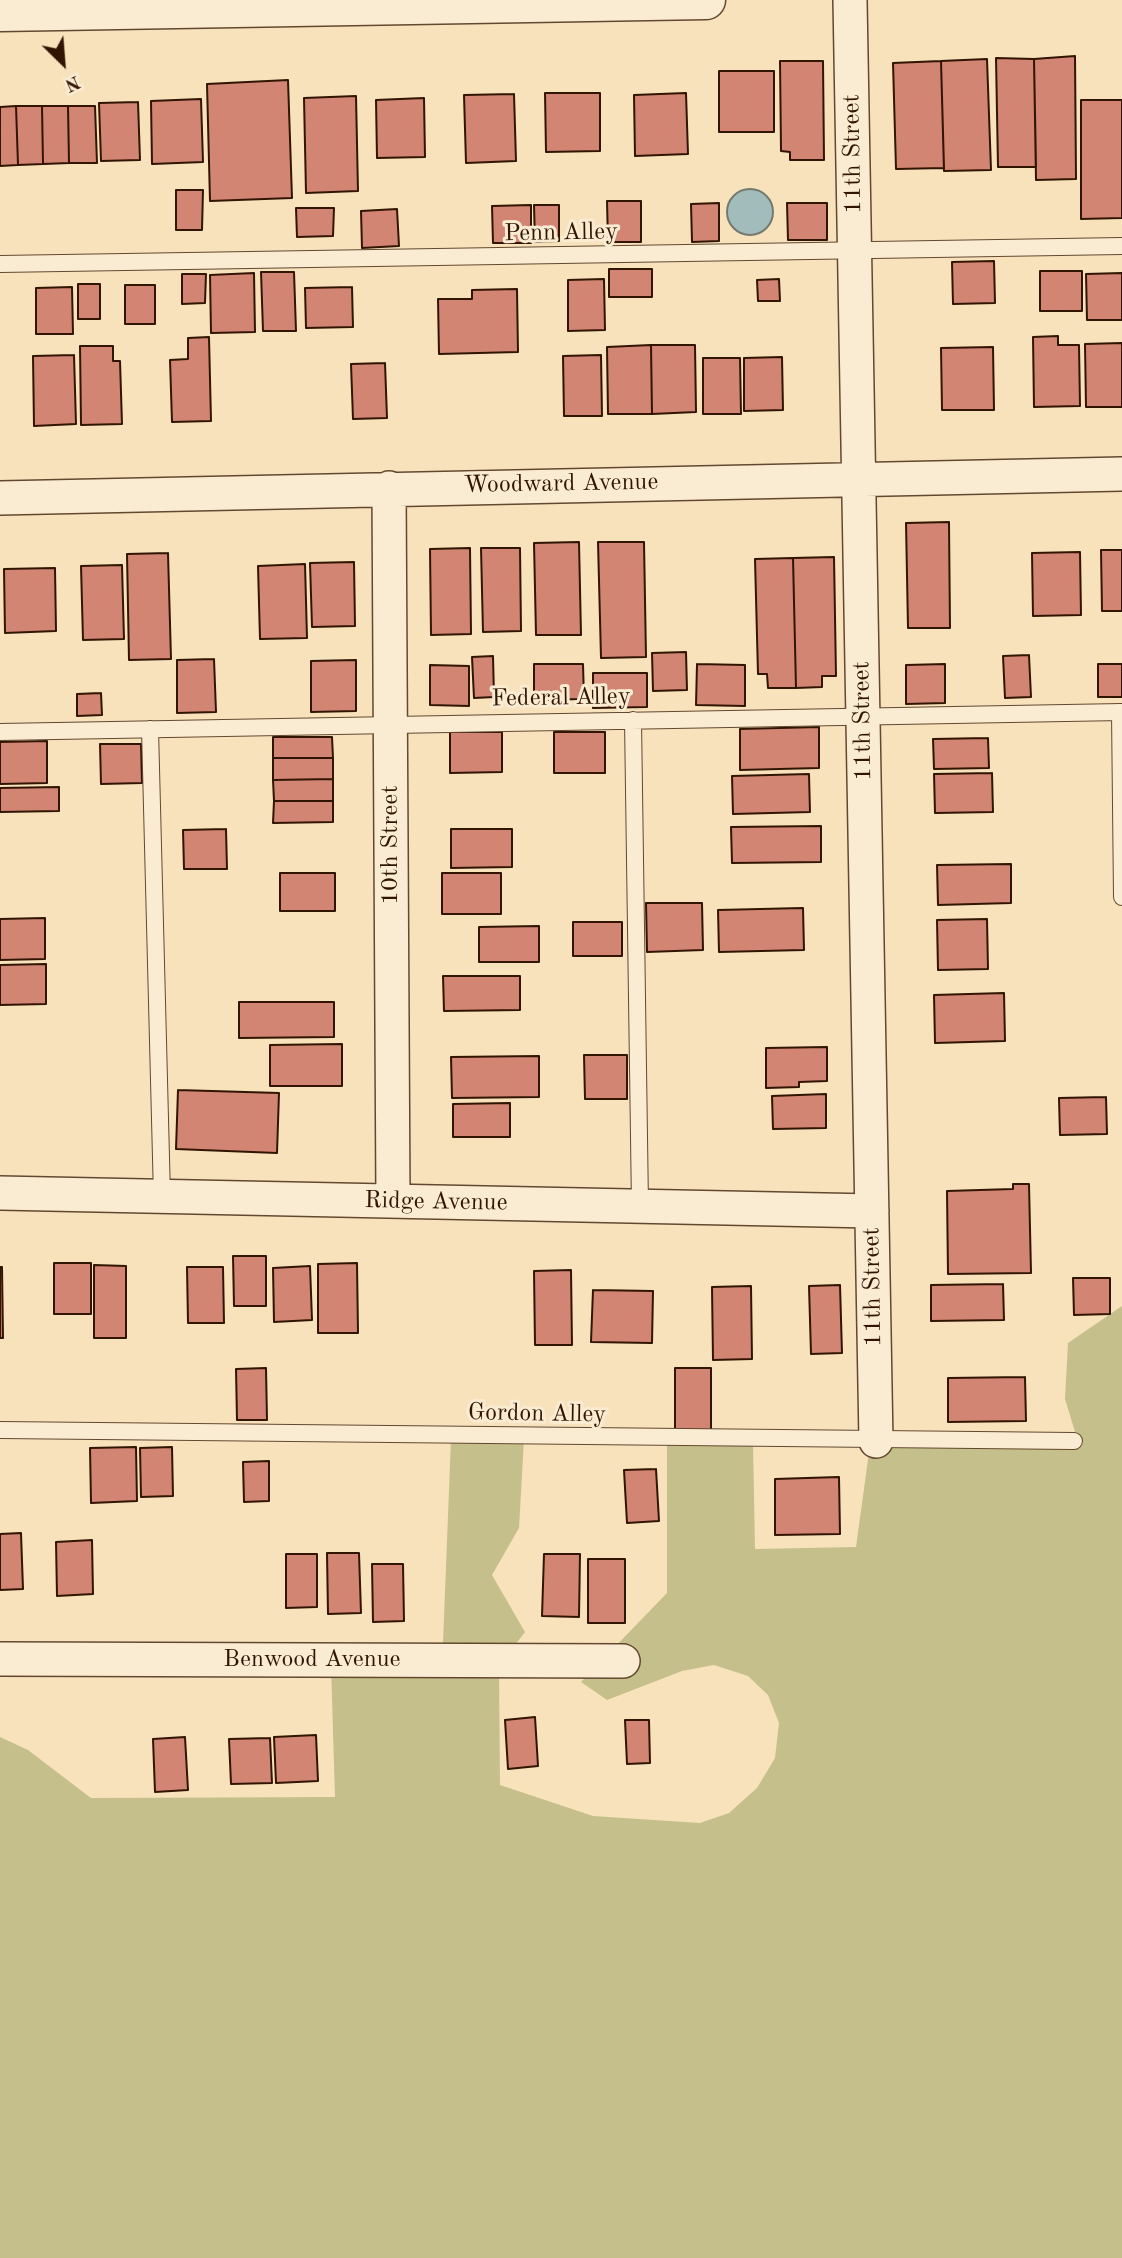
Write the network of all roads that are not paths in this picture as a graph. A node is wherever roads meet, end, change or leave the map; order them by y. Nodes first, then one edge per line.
1 (706, 0) edge
2 (850, 0) edge
3 (0, 12) edge
4 (1122, 246) edge
5 (855, 251) junction
6 (0, 264) edge
7 (1122, 474) edge
8 (859, 478) junction
9 (389, 488) junction
10 (0, 498) edge
11 (1121, 712) edge
12 (863, 715) junction
13 (632, 720) junction
14 (390, 724) junction
15 (150, 729) junction
16 (0, 732) edge
17 (1122, 897) edge
18 (0, 1193) edge
19 (162, 1197) junction
20 (393, 1201) junction
21 (640, 1206) junction
22 (872, 1211) junction
23 (0, 1430) edge
24 (876, 1441) junction
25 (1074, 1441) dead end
26 (0, 1659) edge
27 (623, 1661) dead end

1 - 3 street
2 - 5 street, 11th Street
4 - 5 lane, Penn Alley
5 - 6 lane, Penn Alley
5 - 8 street, 11th Street
7 - 8 street, Woodward Avenue
8 - 9 street, Woodward Avenue
8 - 12 street, 11th Street
9 - 10 street, Woodward Avenue
9 - 14 street, 10th Street
11 - 12 lane, Federal Alley
11 - 17 lane
12 - 13 lane, Federal Alley
12 - 22 street, 11th Street
13 - 14 lane, Federal Alley
13 - 21 lane
14 - 15 lane, Federal Alley
14 - 20 street, 10th Street
15 - 16 lane, Federal Alley
15 - 19 lane
18 - 19 street, Ridge Avenue
19 - 20 street, Ridge Avenue
20 - 21 street, Ridge Avenue
21 - 22 street, Ridge Avenue
22 - 24 street, 11th Street
23 - 24 lane, Gordon Alley
24 - 25 lane, Gordon Alley
26 - 27 street, Benwood Avenue

